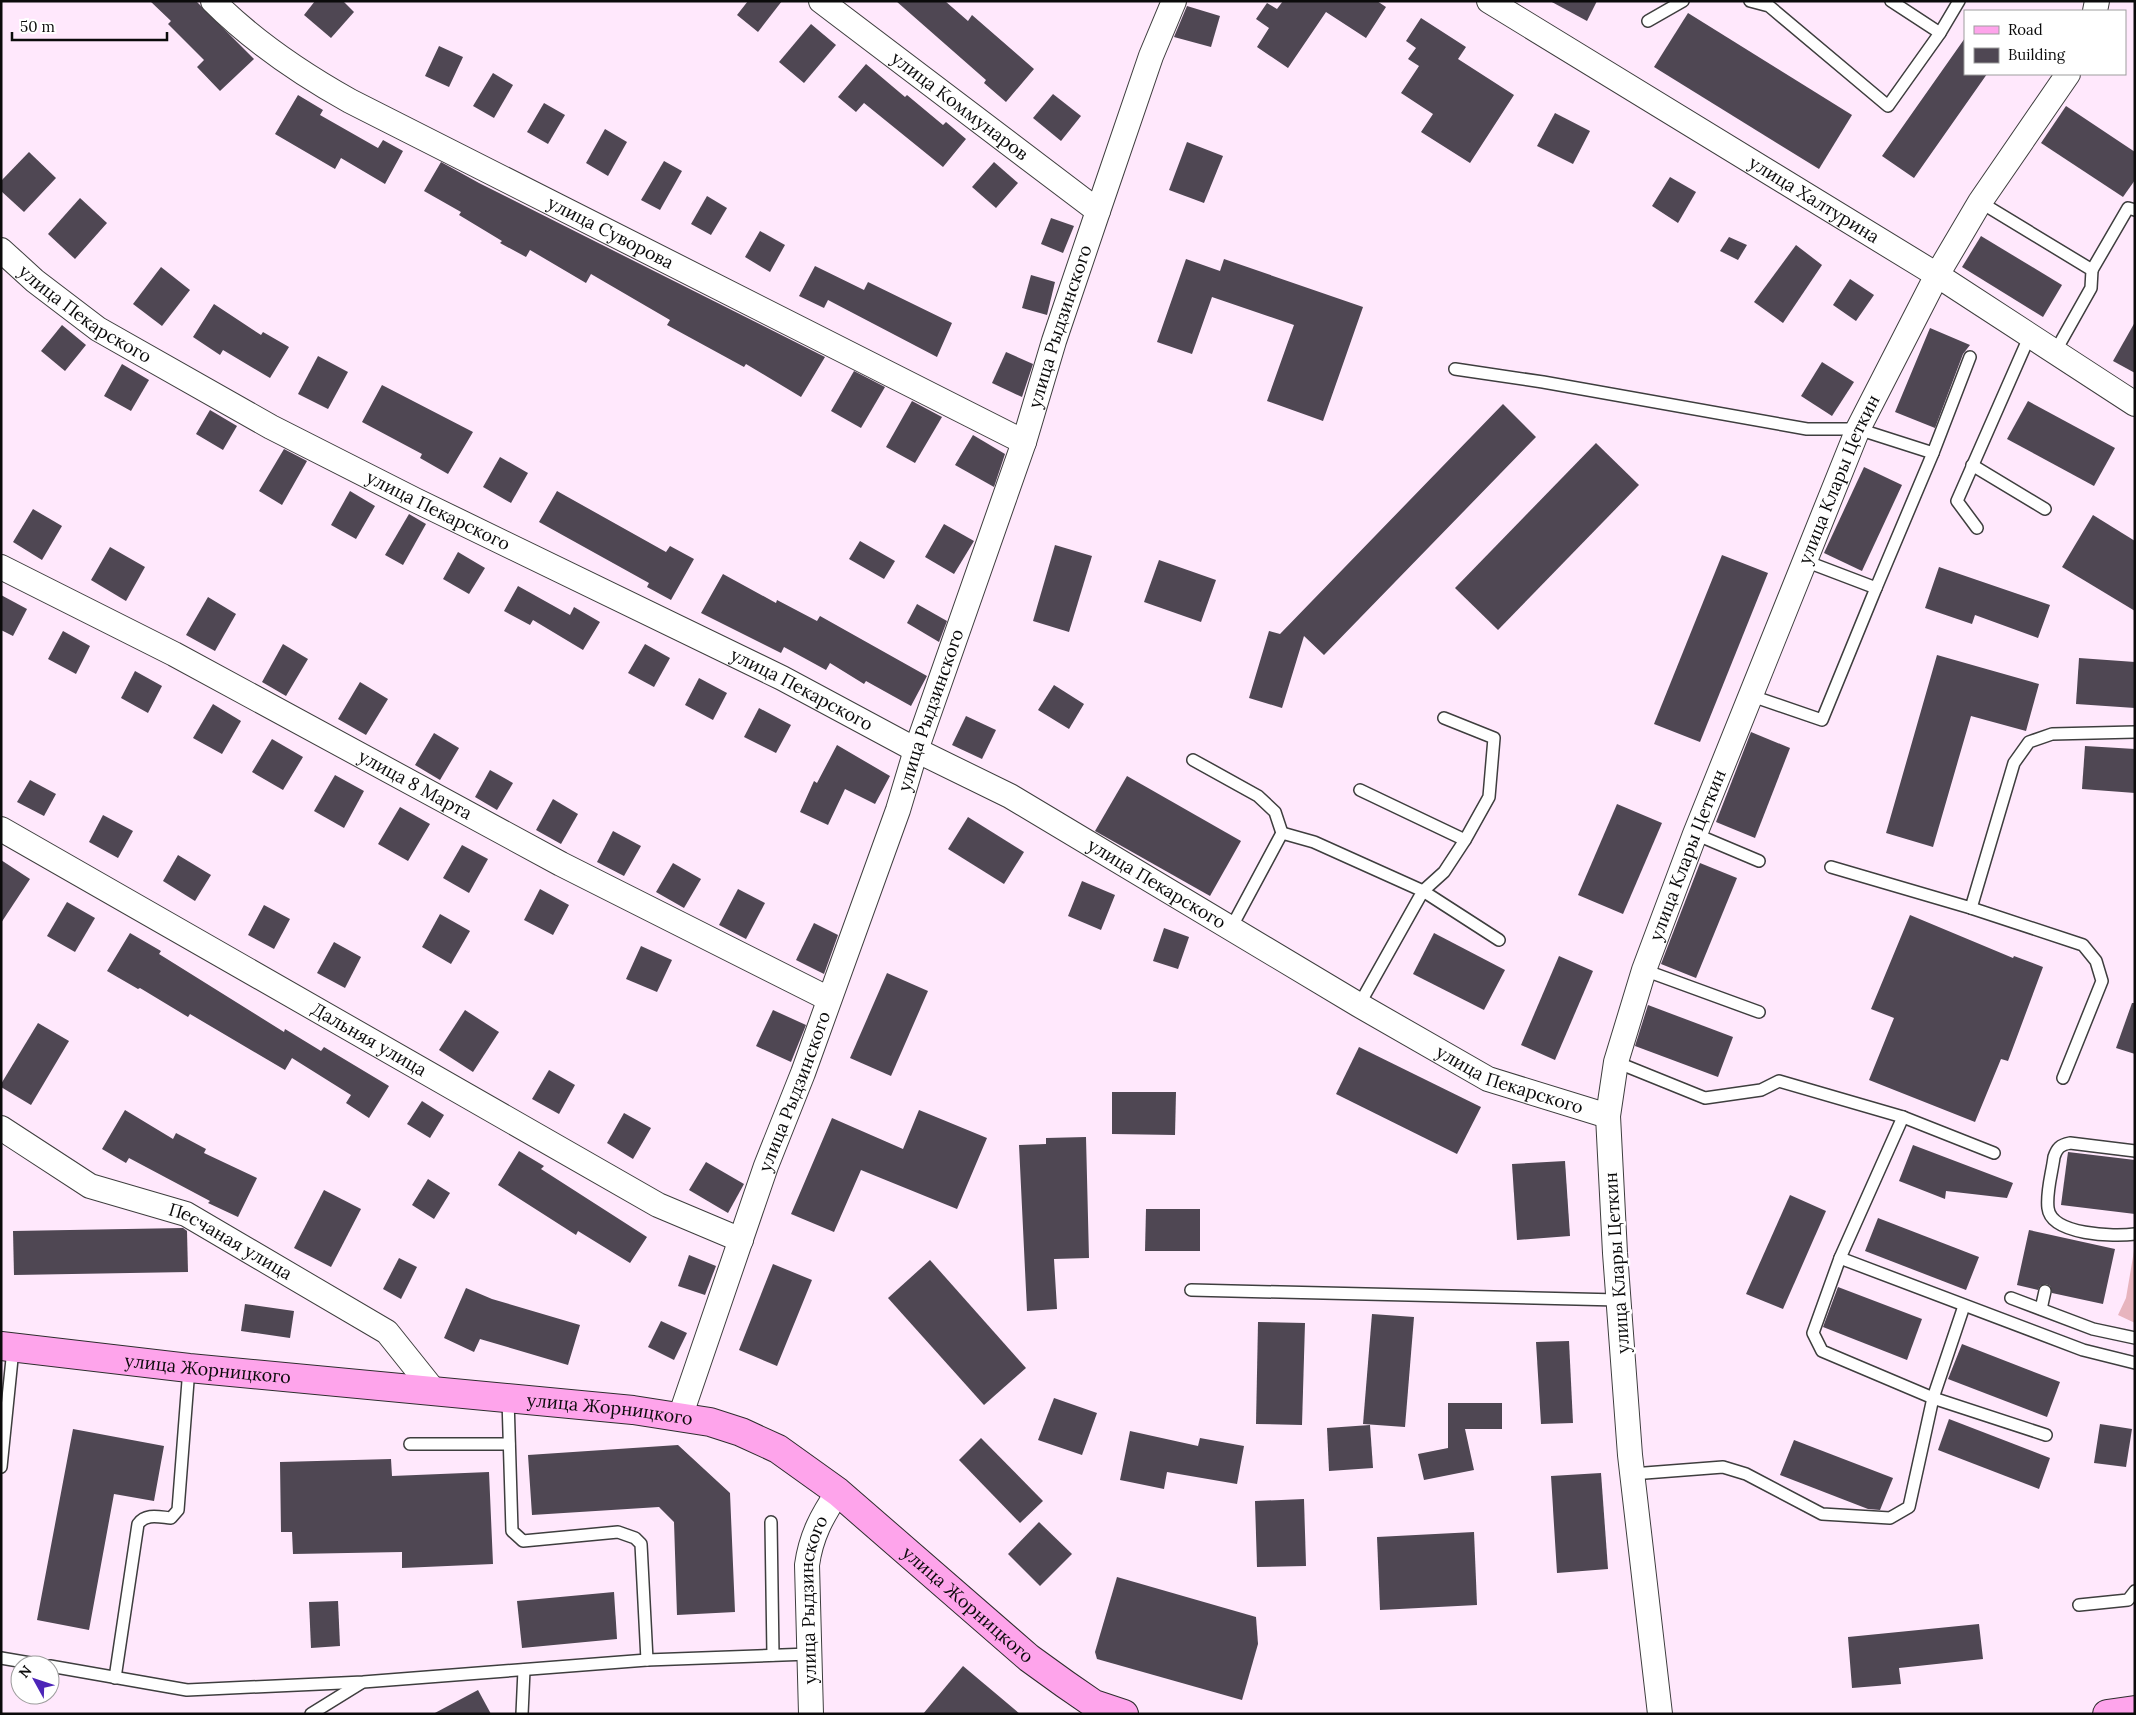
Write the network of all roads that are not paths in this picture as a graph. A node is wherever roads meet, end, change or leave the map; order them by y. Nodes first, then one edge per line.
1 (213, 1) edge
2 (821, 1) edge
3 (1174, 1) edge
4 (1489, 1) edge
5 (1683, 1) edge
6 (1750, 1) edge
7 (1891, 1) edge
8 (1959, 1) edge
9 (1648, 21) dead end
10 (1940, 33) junction
11 (2067, 75) edge
12 (1980, 202) junction
13 (2135, 210) edge
14 (1098, 211) junction
15 (1, 250) edge
16 (2092, 270) junction
17 (1937, 275) junction
18 (2030, 335) junction
19 (2055, 352) junction
20 (1970, 357) dead end
21 (1455, 370) dead end
22 (2135, 404) edge
23 (1858, 429) junction
24 (1024, 442) junction
25 (1933, 453) junction
26 (1972, 465) junction
27 (2045, 509) dead end
28 (1977, 528) dead end
29 (1805, 561) junction
30 (1, 567) edge
31 (1876, 588) junction
32 (1752, 696) junction
33 (1444, 718) dead end
34 (2135, 732) edge
35 (916, 750) junction
36 (1193, 760) dead end
37 (1360, 790) dead end
38 (1, 829) edge
39 (1282, 833) junction
40 (1695, 834) junction
41 (1466, 840) junction
42 (1759, 861) dead end
43 (1831, 867) dead end
44 (1423, 891) junction
45 (1971, 908) junction
46 (1231, 928) junction
47 (1499, 940) dead end
48 (1644, 970) junction
49 (829, 999) junction
50 (1359, 1005) junction
51 (1759, 1012) dead end
52 (1616, 1062) junction
53 (2062, 1078) dead end
54 (1608, 1116) junction
55 (1904, 1117) junction
56 (1, 1128) edge
57 (2135, 1151) edge
58 (1994, 1153) dead end
59 (2135, 1234) edge
60 (741, 1240) junction
61 (1840, 1258) junction
62 (1191, 1290) dead end
63 (2045, 1291) dead end
64 (2011, 1298) dead end
65 (1618, 1300) junction
66 (1964, 1306) junction
67 (2041, 1309) junction
68 (2135, 1338) edge
69 (7, 1347) edge
70 (2135, 1363) edge
71 (189, 1368) junction
72 (435, 1392) junction
73 (1933, 1398) junction
74 (508, 1399) junction
75 (680, 1417) junction
76 (2046, 1435) dead end
77 (410, 1444) dead end
78 (509, 1444) junction
79 (1, 1467) edge
80 (1632, 1474) junction
81 (838, 1492) junction
82 (771, 1522) dead end
83 (2135, 1591) edge
84 (2079, 1605) dead end
85 (809, 1654) junction
86 (773, 1656) junction
87 (646, 1660) junction
88 (60, 1668) edge
89 (524, 1670) junction
90 (116, 1678) junction
91 (363, 1682) junction
92 (1094, 1709) edge
93 (2135, 1710) edge
94 (311, 1714) edge
95 (522, 1714) edge
96 (811, 1714) edge
97 (1124, 1714) edge
98 (1660, 1714) edge
99 (2107, 1714) edge

1 - 24 street, улица Суворова
2 - 14 street, улица Коммунаров
3 - 14 street, улица Рыдзинского
4 - 17 street, улица Халтурина
5 - 9 lane
6 - 10 lane
7 - 10 lane
8 - 10 lane
11 - 12 street, улица Клары Цеткин
12 - 16 lane
12 - 17 street, улица Клары Цеткин
13 - 16 lane
14 - 24 street, улица Рыдзинского
15 - 35 street, улица Пекарского
16 - 19 lane
17 - 18 street, улица Халтурина
17 - 23 street, улица Клары Цеткин
18 - 19 street, улица Халтурина
18 - 26 lane
19 - 22 street, улица Халтурина
20 - 25 lane
21 - 23 lane
23 - 25 lane
23 - 29 street, улица Клары Цеткин
24 - 35 street, улица Рыдзинского
25 - 31 lane
26 - 27 lane
26 - 28 lane
29 - 31 lane
29 - 32 street, улица Клары Цеткин
30 - 49 street, улица 8 Марта
31 - 32 lane
32 - 40 street, улица Клары Цеткин
33 - 41 lane
34 - 45 lane
35 - 46 street, улица Пекарского
35 - 49 street, улица Рыдзинского
36 - 39 lane
37 - 41 lane
38 - 60 street, Дальняя улица
39 - 44 lane
39 - 46 lane
40 - 42 lane
40 - 48 street, улица Клары Цеткин
41 - 44 lane
43 - 45 lane
44 - 47 lane
44 - 50 lane
45 - 53 lane
46 - 50 street, улица Пекарского
48 - 51 lane
48 - 52 street, улица Клары Цеткин
49 - 60 street, улица Рыдзинского
50 - 54 street, улица Пекарского
52 - 54 street, улица Клары Цеткин
52 - 55 lane
54 - 65 street, улица Клары Цеткин
55 - 58 lane
55 - 61 lane
56 - 72 street, Песчаная улица
57 - 59 lane
60 - 75 street, улица Рыдзинского
61 - 66 lane
61 - 73 lane
62 - 65 lane
63 - 67 lane
64 - 67 lane
65 - 80 street, улица Клары Цеткин
66 - 70 lane
66 - 73 lane
67 - 68 lane
69 - 71 main road, улица Жорницкого
69 - 79 lane
71 - 72 main road, улица Жорницкого
71 - 90 lane
72 - 74 main road, улица Жорницкого
73 - 76 lane
73 - 80 lane
74 - 75 main road, улица Жорницкого
74 - 78 lane
75 - 81 main road, улица Жорницкого
77 - 78 lane
78 - 87 lane
80 - 98 street, улица Клары Цеткин
81 - 85 street, улица Рыдзинского
81 - 92 main road, улица Жорницкого
82 - 86 lane
83 - 84 lane
85 - 86 lane
85 - 96 street, улица Рыдзинского
86 - 87 lane
87 - 89 lane
88 - 90 lane
89 - 91 lane
89 - 95 lane
90 - 91 lane
91 - 94 lane
92 - 97 main road, улица Жорницкого
93 - 99 main road

